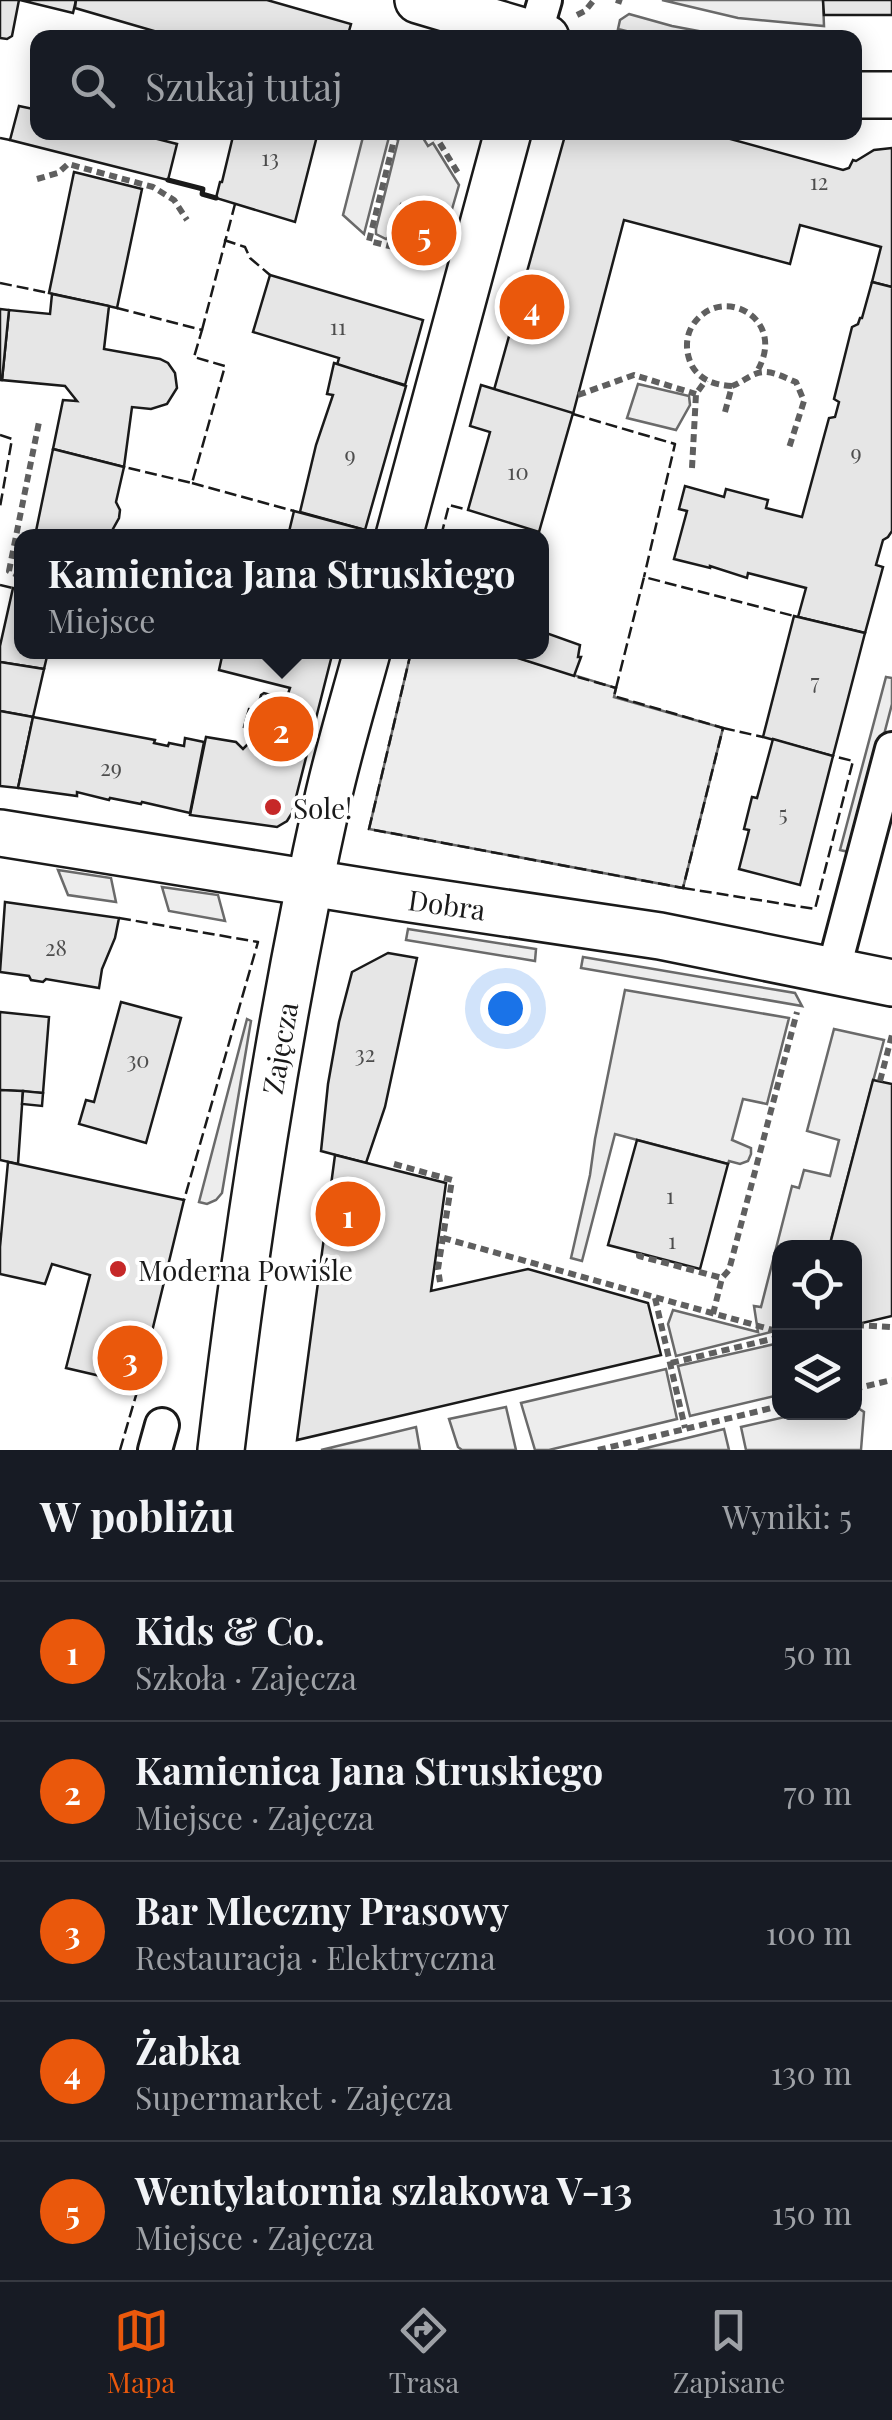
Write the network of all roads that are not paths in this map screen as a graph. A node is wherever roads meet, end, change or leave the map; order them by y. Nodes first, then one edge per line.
1 (418, 0) edge
2 (540, 27) edge
3 (892, 94) edge
4 (862, 95) edge
5 (506, 140) edge
6 (400, 529) edge
7 (365, 659) edge
8 (892, 749) edge
9 (0, 833) edge
10 (311, 883) junction
11 (833, 972) junction
12 (892, 983) edge
13 (221, 1450) edge

1 - 2 street
3 - 4 street
5 - 6 street
7 - 10 street, Zajęcza
8 - 11 street
9 - 10 street, Dobra
10 - 11 street, Dobra
10 - 13 street, Zajęcza
11 - 12 street, Dobra

